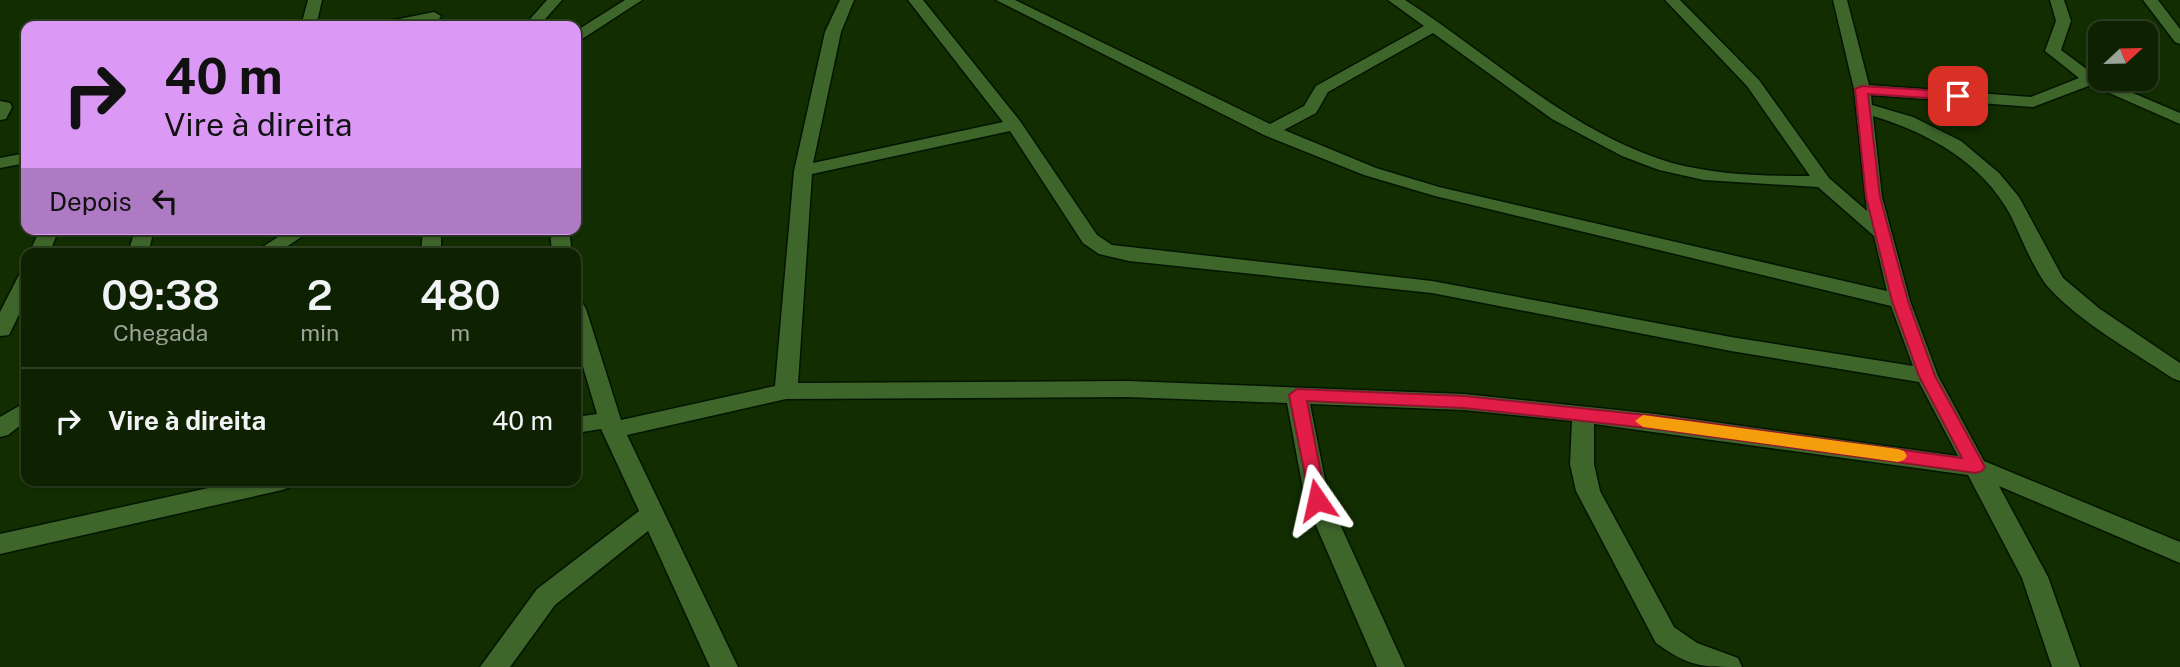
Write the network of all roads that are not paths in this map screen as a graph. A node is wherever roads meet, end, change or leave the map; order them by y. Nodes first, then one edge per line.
1 (314, 0) edge
2 (437, 0) edge
3 (555, 0) edge
4 (635, 0) edge
5 (847, 0) edge
6 (915, 0) edge
7 (1003, 0) edge
8 (1395, 0) edge
9 (1672, 0) edge
10 (1840, 0) edge
11 (2057, 0) edge
12 (2150, 0) edge
13 (310, 21) edge
14 (432, 21) edge
15 (536, 21) edge
16 (1434, 26) junction
17 (581, 35) edge
18 (2180, 39) edge
19 (2088, 77) edge
20 (2088, 80) edge
21 (2117, 91) edge
22 (1863, 99) junction
23 (0, 106) edge
24 (0, 115) edge
25 (2180, 120) edge
26 (1014, 125) junction
27 (1270, 131) junction
28 (21, 159) edge
29 (0, 163) edge
30 (803, 170) junction
31 (1823, 182) junction
32 (294, 235) edge
33 (1885, 236) junction
34 (272, 248) edge
35 (21, 289) edge
36 (1900, 301) junction
37 (581, 325) edge
38 (21, 327) edge
39 (1, 330) edge
40 (2180, 373) edge
41 (1927, 376) junction
42 (786, 391) junction
43 (1297, 395) junction
44 (21, 414) edge
45 (1583, 415) junction
46 (581, 425) edge
47 (612, 425) junction
48 (0, 429) edge
49 (1976, 467) junction
50 (243, 486) edge
51 (211, 490) edge
52 (653, 513) junction
53 (0, 544) edge
54 (2180, 553) edge
55 (494, 667) edge
56 (724, 667) edge
57 (1391, 667) edge
58 (1728, 667) edge
59 (2066, 667) edge

1 - 13 street
2 - 14 street
3 - 15 street
4 - 17 street
5 - 30 street
6 - 26 street
7 - 27 street
8 - 16 street
9 - 31 street
10 - 22 street
11 - 19 street
12 - 18 street
16 - 27 street
16 - 31 street
20 - 22 street
21 - 25 street
22 - 33 street
22 - 40 street
23 - 24 street
26 - 30 street
26 - 41 street
27 - 36 street
28 - 29 street
30 - 42 street
31 - 33 street
32 - 34 street
33 - 36 street
35 - 39 street
36 - 41 street
37 - 47 street
38 - 39 street
41 - 49 street
42 - 43 street
42 - 47 street
43 - 45 street
43 - 57 street
44 - 48 street
45 - 49 street
45 - 58 street
46 - 47 street
47 - 52 street
49 - 54 street
49 - 59 street
50 - 51 street
51 - 53 street
52 - 55 street
52 - 56 street

